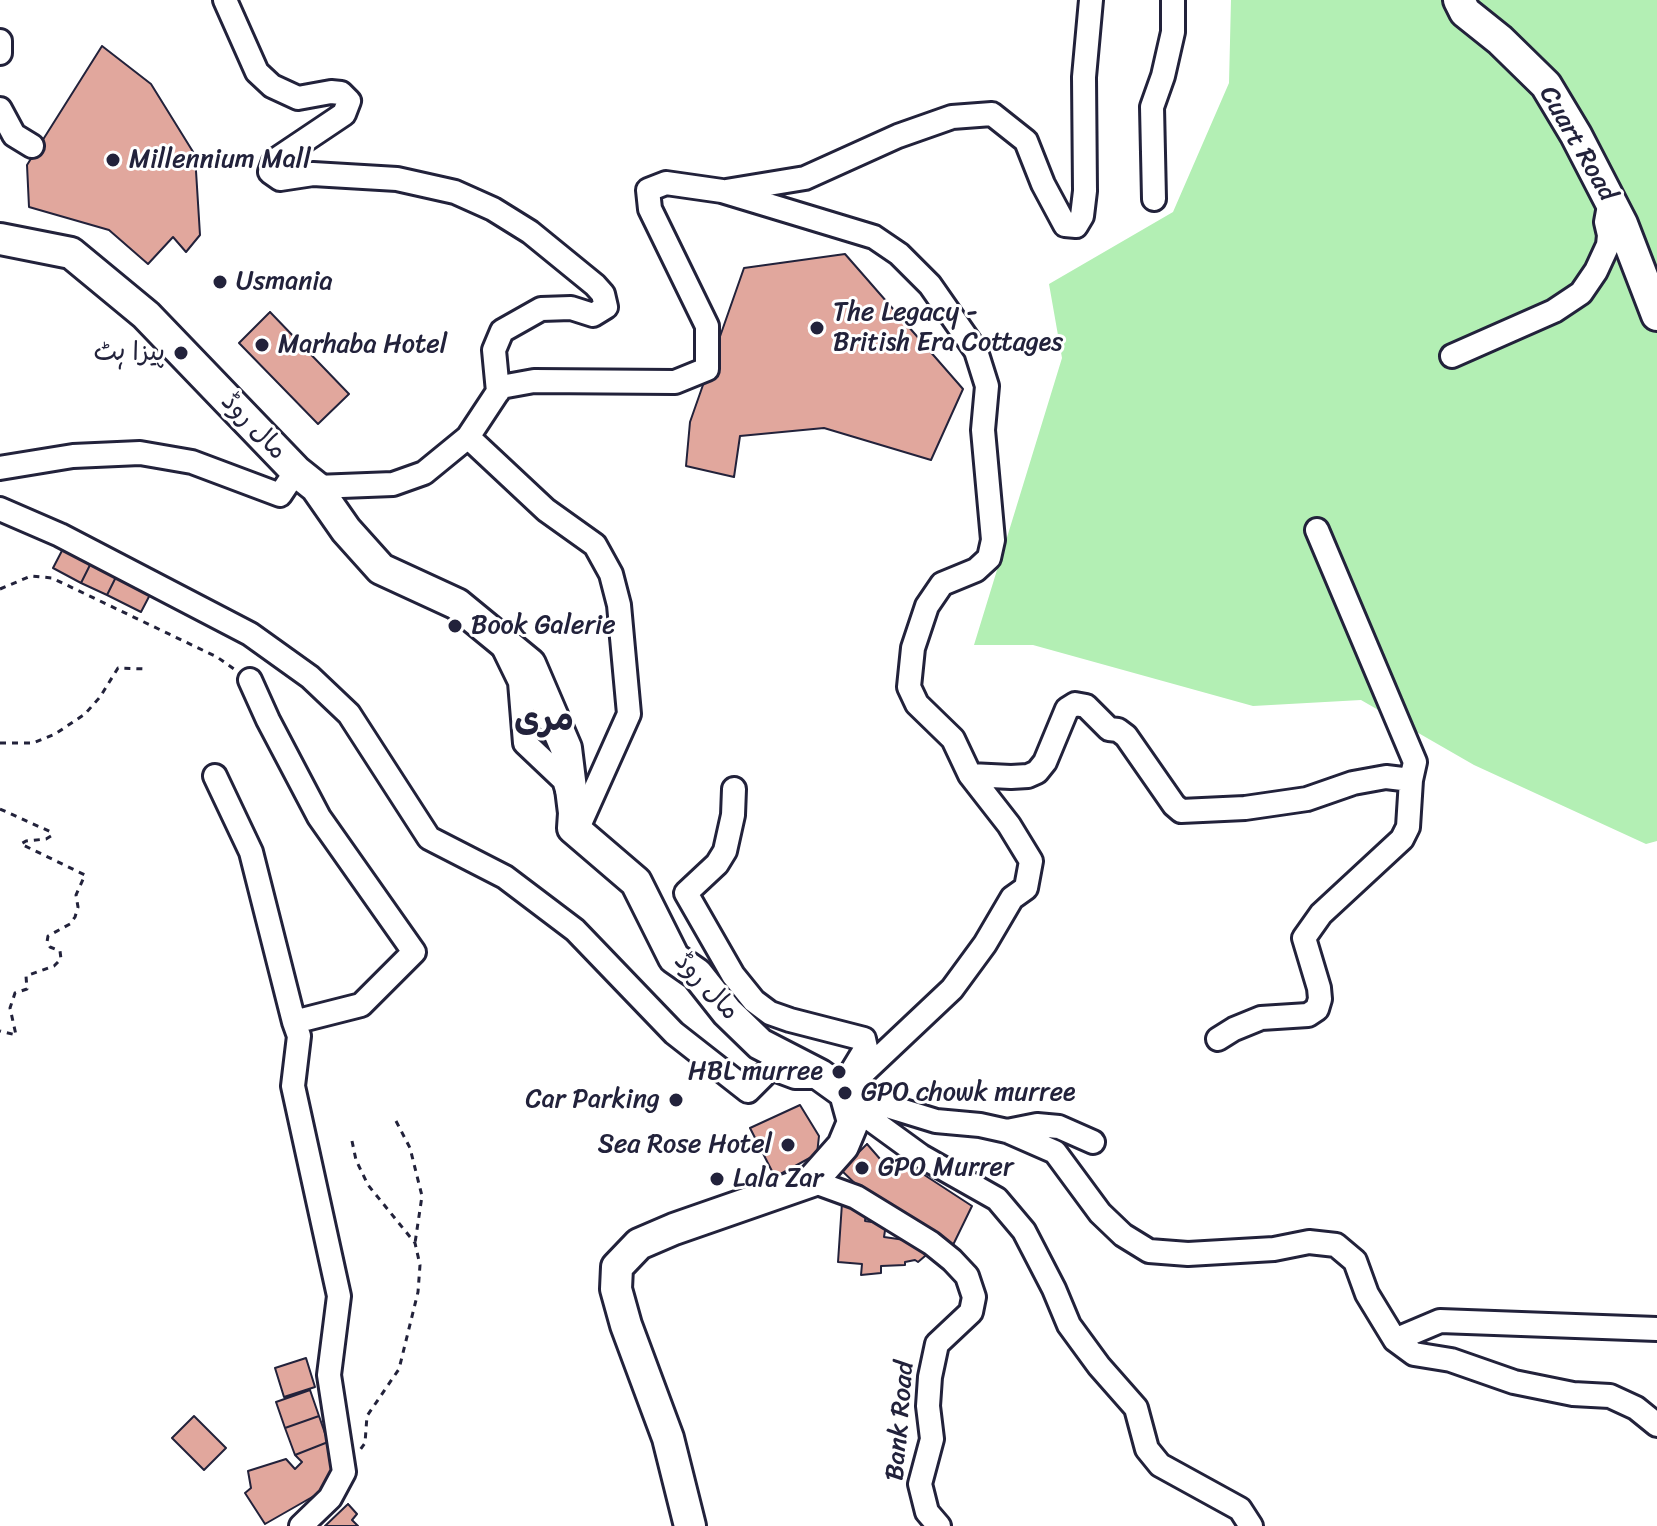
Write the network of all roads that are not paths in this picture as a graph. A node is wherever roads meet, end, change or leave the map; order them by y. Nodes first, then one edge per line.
1 (225, 0) edge
2 (1091, 0) edge
3 (1173, 0) edge
4 (1459, 0) edge
5 (0, 41) edge
6 (0, 53) edge
7 (0, 109) edge
8 (32, 146) dead end
9 (722, 191) junction
10 (1154, 199) dead end
11 (1610, 200) junction
12 (0, 239) edge
13 (1657, 315) edge
14 (1452, 356) dead end
15 (498, 392) junction
16 (468, 437) junction
17 (0, 468) edge
18 (306, 479) junction
19 (0, 509) edge
20 (1317, 530) dead end
21 (250, 680) road end
22 (970, 775) junction
23 (215, 776) dead end
24 (1411, 780) junction
25 (734, 789) dead end
26 (573, 820) junction
27 (294, 1022) junction
28 (1218, 1039) dead end
29 (820, 1075) junction
30 (845, 1093) junction
31 (1007, 1131) junction
32 (1093, 1142) dead end
33 (812, 1181) junction
34 (1657, 1329) edge
35 (1395, 1340) junction
36 (1657, 1425) edge
37 (301, 1526) edge
38 (690, 1526) edge
39 (939, 1526) edge
40 (1251, 1526) edge

1 - 15 street
2 - 9 street
3 - 10 street
4 - 11 main road, Cuart Road
5 - 6 street
7 - 8 street
9 - 15 street
9 - 22 street
11 - 13 main road, Cuart Road
11 - 14 street
12 - 18 main road, مال روڈ
15 - 16 street
16 - 18 street
16 - 26 street
17 - 18 street
18 - 26 main road, مال روڈ
19 - 29 street
20 - 24 street
21 - 27 street
22 - 24 street
22 - 30 street
23 - 27 street
24 - 28 street
25 - 30 street
26 - 29 main road, مال روڈ
27 - 37 street
29 - 30 main road, مال روڈ
30 - 31 street
30 - 33 main road
30 - 40 street
31 - 32 street
31 - 35 street
33 - 38 main road
33 - 39 street, Bank Road
34 - 35 street
35 - 36 street

